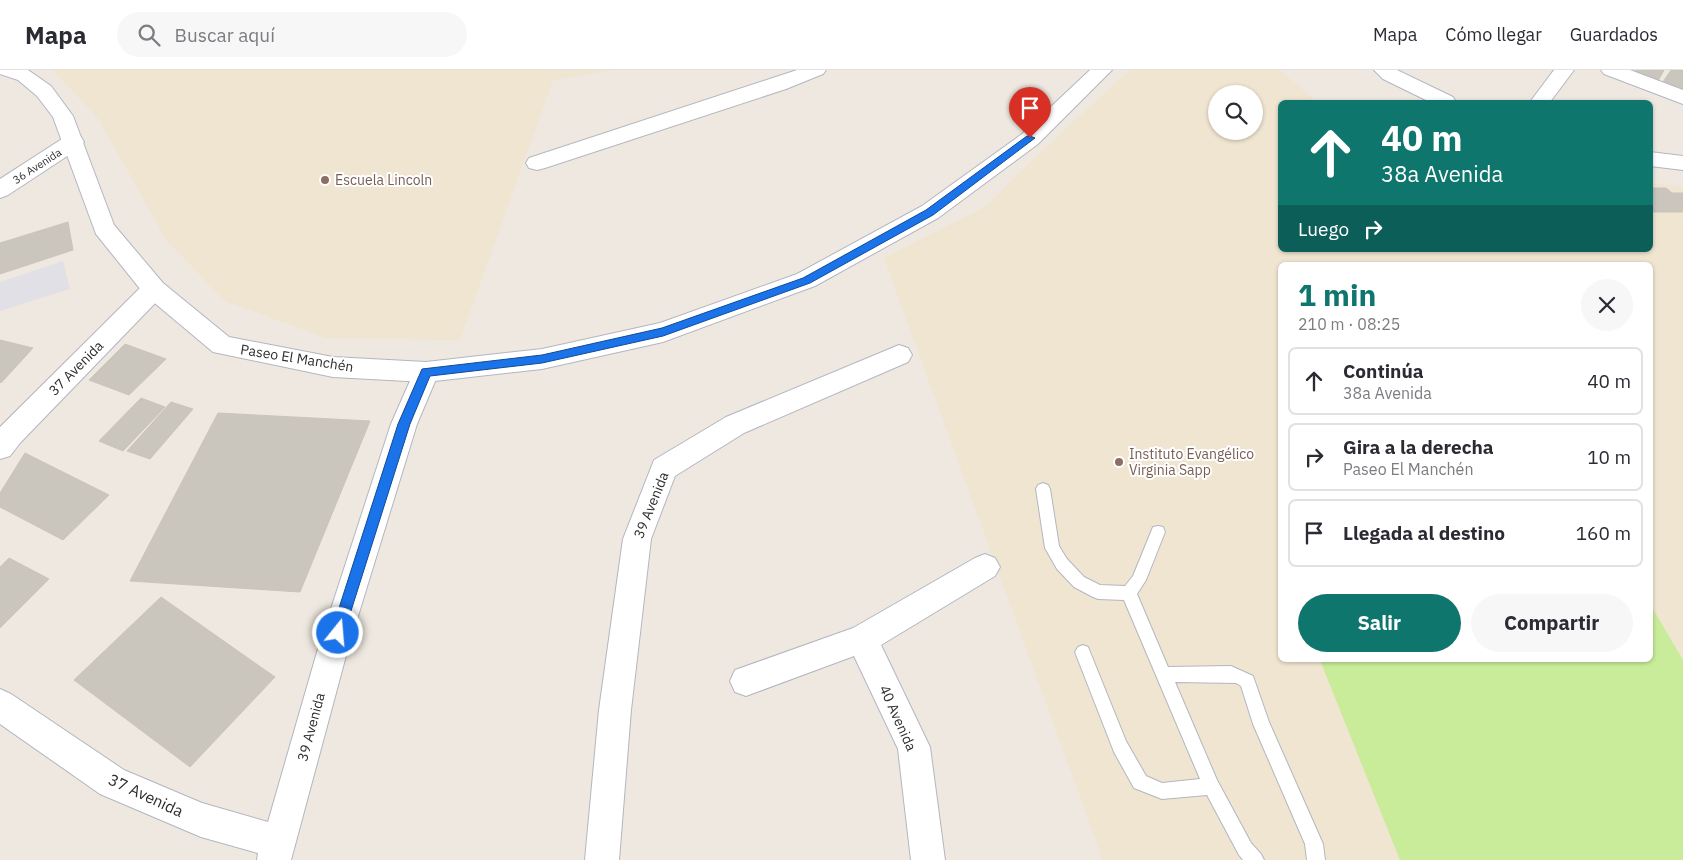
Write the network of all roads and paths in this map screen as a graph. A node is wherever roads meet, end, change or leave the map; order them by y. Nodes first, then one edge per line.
1 (6, 70) edge
2 (816, 70) edge
3 (1102, 70) edge
4 (1564, 70) edge
5 (1610, 70) edge
6 (1389, 72) edge
7 (1683, 97) edge
8 (1442, 100) edge
9 (1542, 100) edge
10 (74, 142) junction
11 (1653, 159) edge
12 (536, 163) dead end
13 (1683, 163) edge
14 (0, 190) edge
15 (154, 289) junction
16 (899, 355) dead end
17 (426, 372) junction
18 (0, 448) edge
19 (1043, 489) dead end
20 (1158, 532) dead end
21 (985, 566) dead end
22 (1129, 593) junction
23 (862, 639) junction
24 (1083, 652) dead end
25 (1163, 675) junction
26 (746, 681) dead end
27 (0, 705) edge
28 (1211, 786) junction
29 (277, 851) edge
30 (602, 860) edge
31 (928, 860) edge
32 (1255, 860) edge
33 (1316, 860) edge

1 - 10 street, Paseo El Manchén
2 - 12 street
3 - 17 street, Paseo El Manchén
4 - 9 street
5 - 7 street
6 - 8 street
10 - 14 street, 36 Avenida
10 - 15 street, Paseo El Manchén
11 - 13 street
15 - 17 street, Paseo El Manchén
15 - 18 street, 37 Avenida
16 - 30 street, 39 Avenida
17 - 29 street, 39 Avenida
19 - 22 lane
20 - 22 lane
21 - 23 street
22 - 25 lane
23 - 26 street
23 - 31 street, 40 Avenida
24 - 28 lane
25 - 28 lane
25 - 33 lane
27 - 29 street, 37 Avenida
28 - 32 lane

